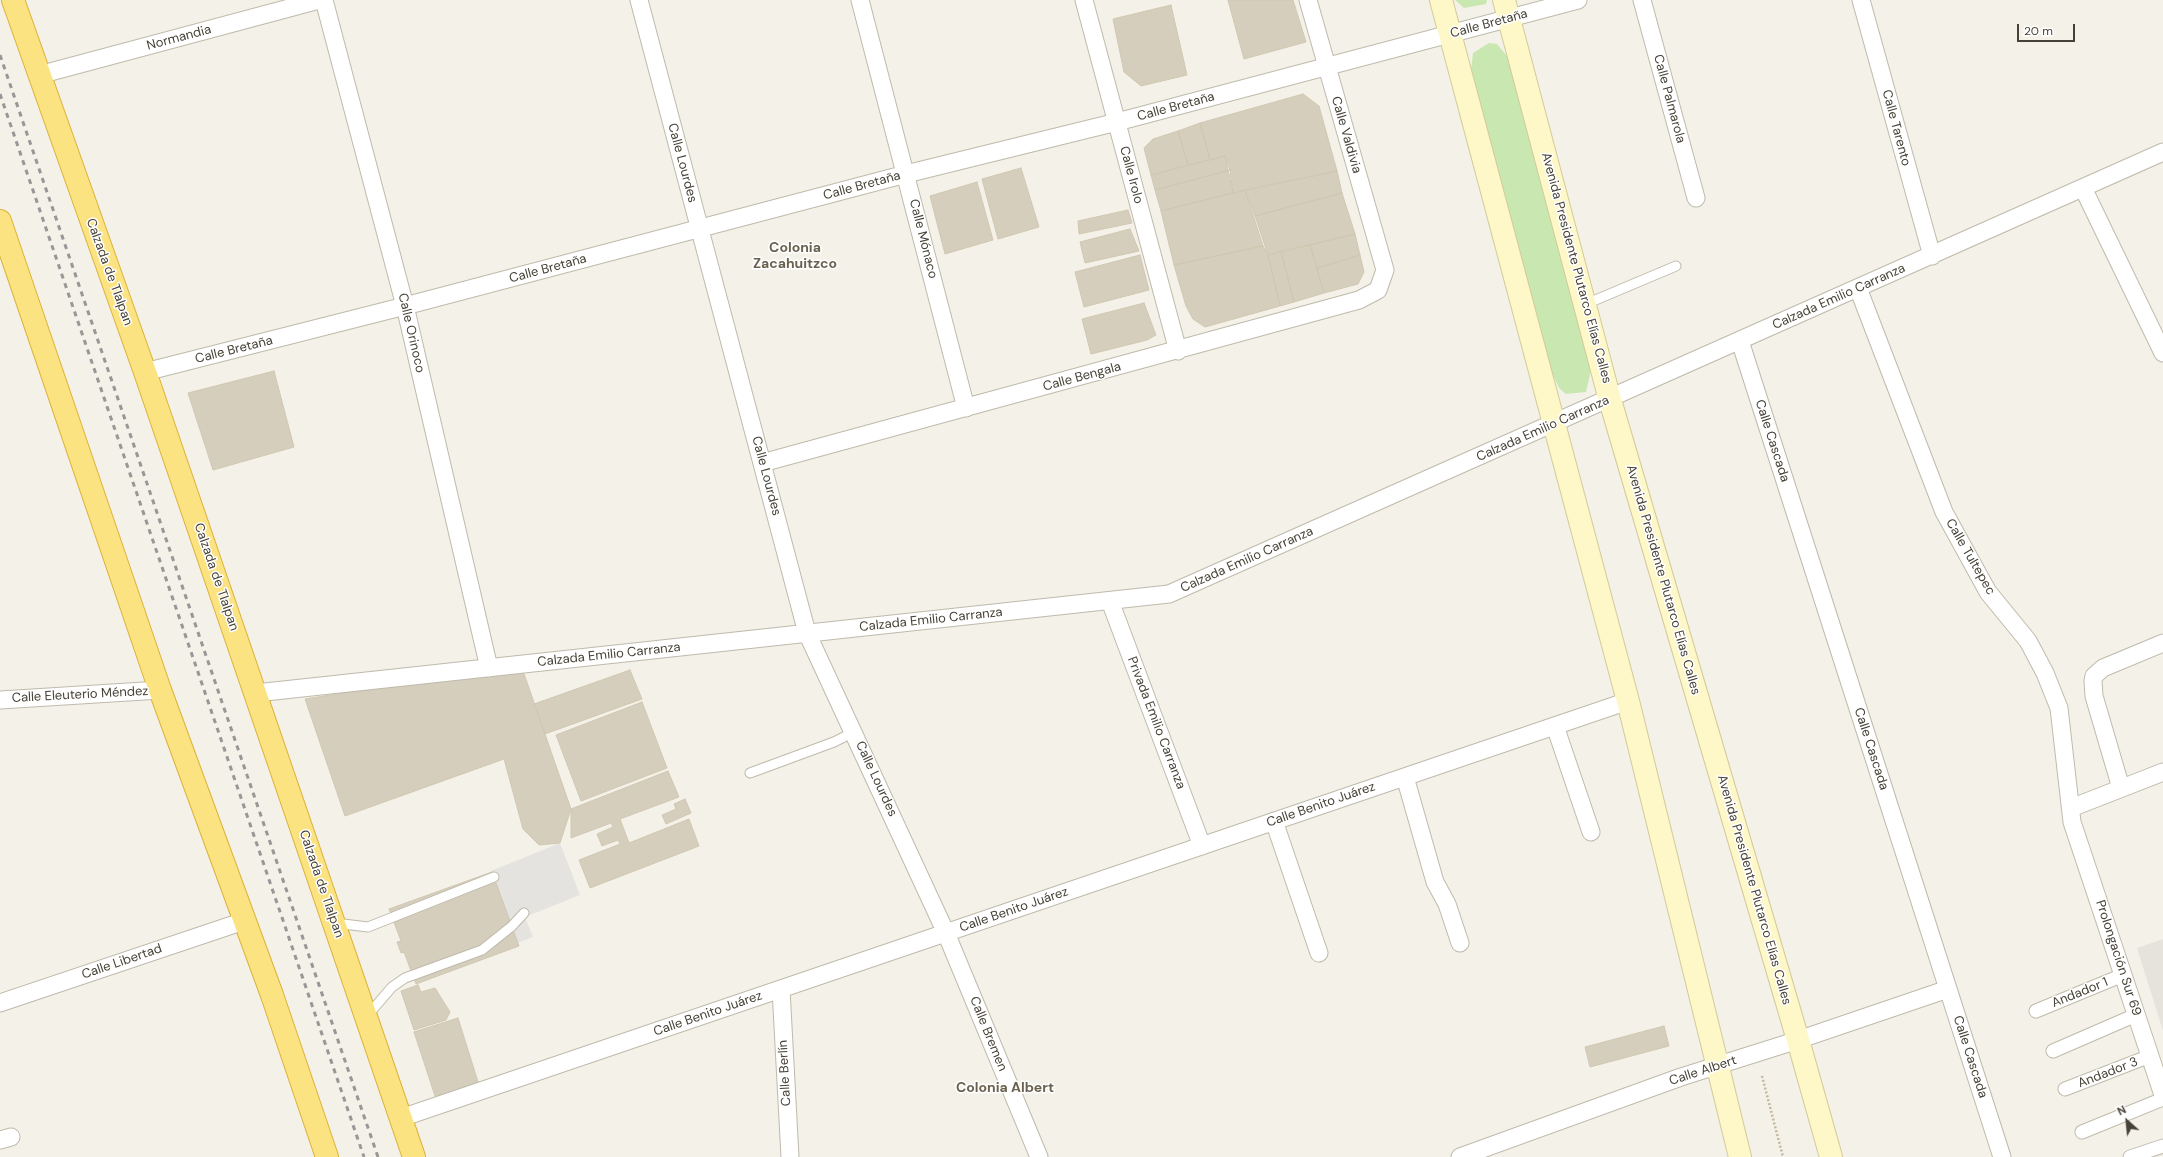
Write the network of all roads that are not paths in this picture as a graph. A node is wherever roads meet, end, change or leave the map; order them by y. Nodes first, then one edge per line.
1 (13, 0) edge
2 (319, 0) edge
3 (324, 0) edge
4 (639, 0) edge
5 (860, 0) edge
6 (1084, 0) edge
7 (1308, 0) edge
8 (1441, 0) edge
9 (1578, 0) edge
10 (1642, 0) edge
11 (1861, 0) edge
12 (1506, 9) edge
13 (1450, 34) junction
14 (1327, 66) junction
15 (40, 75) junction
16 (1117, 122) junction
17 (2163, 152) edge
18 (906, 174) junction
19 (2083, 188) junction
20 (1696, 198) dead end
21 (700, 229) junction
22 (2, 236) edge
23 (1932, 256) junction
24 (1676, 266) dead end
25 (1385, 270) joint
26 (1858, 288) junction
27 (1586, 304) junction
28 (405, 306) junction
29 (1740, 341) junction
30 (1178, 351) junction
31 (2163, 353) edge
32 (145, 372) junction
33 (1610, 400) junction
34 (966, 408) junction
35 (1554, 424) junction
36 (762, 463) junction
37 (1110, 601) junction
38 (807, 634) junction
39 (2163, 643) edge
40 (489, 668) junction
41 (160, 690) junction
42 (256, 693) junction
43 (0, 700) edge
44 (1628, 701) junction
45 (1555, 726) junction
46 (854, 732) junction
47 (2163, 772) edge
48 (750, 773) dead end
49 (1405, 777) junction
50 (2121, 788) junction
51 (2072, 815) junction
52 (1274, 821) junction
53 (1591, 832) dead end
54 (1202, 846) junction
55 (494, 878) dead end
56 (524, 913) dead end
57 (244, 921) junction
58 (334, 924) junction
59 (946, 933) junction
60 (1460, 943) dead end
61 (1319, 953) dead end
62 (2123, 975) junction
63 (781, 989) junction
64 (1948, 989) junction
65 (0, 1003) edge
66 (2036, 1010) dead end
67 (2136, 1015) junction
68 (366, 1017) junction
69 (1798, 1040) junction
70 (2053, 1050) dead end
71 (2150, 1056) junction
72 (1718, 1065) junction
73 (2065, 1089) dead end
74 (2163, 1095) edge
75 (2163, 1099) edge
76 (401, 1118) junction
77 (2082, 1132) dead end
78 (2163, 1146) edge
79 (327, 1157) edge
80 (414, 1157) edge
81 (790, 1157) edge
82 (1039, 1157) edge
83 (1460, 1157) edge
84 (1740, 1157) edge
85 (1830, 1157) edge
86 (2002, 1157) edge
87 (2130, 1157) edge

1 - 15 highway, Calzada de Tlalpan
2 - 15 street, Normandia
3 - 28 street, Calle Orinoco
4 - 21 street, Calle Lourdes
5 - 18 street, Calle Mónaco
6 - 16 street, Calle Irolo
7 - 14 street, Calle Valdivia
8 - 13 main road
9 - 12 street, Calle Bretaña
10 - 20 street, Calle Palmarola
11 - 23 street, Calle Tarento
12 - 13 street, Calle Bretaña
12 - 27 main road, Avenida Presidente Plutarco Elías Calles
13 - 14 street, Calle Bretaña
13 - 35 main road
14 - 16 street, Calle Bretaña
14 - 25 street, Calle Valdivia
15 - 32 highway, Calzada de Tlalpan
16 - 18 street, Calle Bretaña
16 - 30 street, Calle Irolo
17 - 19 street, Calzada Emilio Carranza
18 - 21 street, Calle Bretaña
18 - 34 street, Calle Mónaco
19 - 23 street, Calzada Emilio Carranza
19 - 31 street
21 - 28 street, Calle Bretaña
21 - 36 street, Calle Lourdes
22 - 41 highway
23 - 26 street, Calzada Emilio Carranza
24 - 27 lane
25 - 30 street, Calle Bengala
26 - 29 street, Calzada Emilio Carranza
26 - 51 street, Calle Tultepec
27 - 33 main road, Avenida Presidente Plutarco Elías Calles
28 - 32 street, Calle Bretaña
28 - 40 street, Calle Orinoco
29 - 33 street, Calzada Emilio Carranza
29 - 64 street, Calle Cascada
30 - 34 street, Calle Bengala
32 - 42 highway, Calzada de Tlalpan
33 - 35 street, Calzada Emilio Carranza
33 - 69 main road, Avenida Presidente Plutarco Elías Calles
34 - 36 street, Calle Bengala
35 - 37 street, Calzada Emilio Carranza
35 - 44 main road
36 - 38 street, Calle Lourdes
37 - 38 street, Calzada Emilio Carranza
37 - 54 street, Privada Emilio Carranza
38 - 40 street, Calzada Emilio Carranza
38 - 46 street, Calle Lourdes
39 - 50 street
40 - 42 street, Calzada Emilio Carranza
41 - 43 street, Calle Eleuterio Méndez
41 - 57 highway
42 - 58 highway, Calzada de Tlalpan
44 - 45 street, Calle Benito Juárez
44 - 72 main road
45 - 49 street, Calle Benito Juárez
45 - 53 street
46 - 48 lane
46 - 59 street, Calle Lourdes
47 - 50 street
49 - 52 street, Calle Benito Juárez
49 - 60 street
50 - 51 street
51 - 62 street, Prolongación Sur 69
52 - 54 street, Calle Benito Juárez
52 - 61 street
54 - 59 street, Calle Benito Juárez
55 - 58 lane
56 - 68 lane
57 - 65 street, Calle Libertad
57 - 79 highway
58 - 68 highway, Calzada de Tlalpan
59 - 63 street, Calle Benito Juárez
59 - 82 street, Calle Bremen
62 - 66 street, Andador 1
62 - 67 street, Prolongación Sur 69
63 - 76 street, Calle Benito Juárez
63 - 81 street, Calle Berlín
64 - 69 street, Calle Albert
64 - 86 street, Calle Cascada
67 - 70 street
67 - 71 street, Prolongación Sur 69
68 - 76 highway, Calzada de Tlalpan
69 - 72 street, Calle Albert
69 - 85 main road, Avenida Presidente Plutarco Elías Calles
71 - 73 street, Andador 3
71 - 74 street, Prolongación Sur 69
72 - 83 street, Calle Albert
72 - 84 main road
75 - 77 street
76 - 80 highway, Calzada de Tlalpan
78 - 87 street

